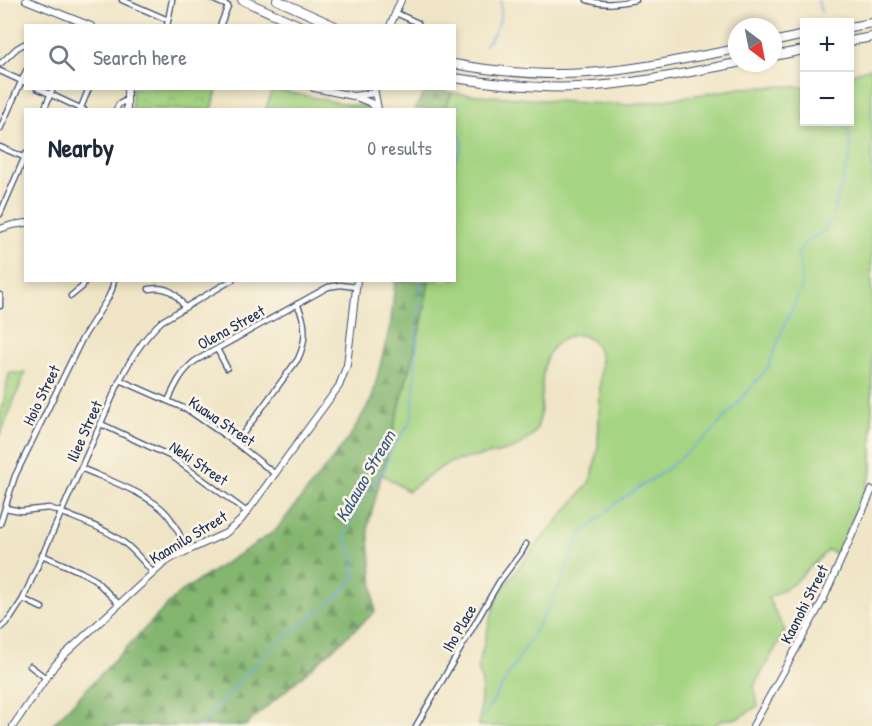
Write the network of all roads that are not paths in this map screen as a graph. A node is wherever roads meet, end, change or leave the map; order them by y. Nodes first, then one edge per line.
1 (26, 0) edge
2 (122, 0) edge
3 (172, 0) edge
4 (214, 0) edge
5 (242, 0) edge
6 (277, 0) edge
7 (401, 0) edge
8 (587, 0) edge
9 (636, 0) edge
10 (396, 13) junction
11 (167, 22) edge
12 (418, 23) dead end
13 (872, 23) edge
14 (87, 24) edge
15 (221, 24) edge
16 (296, 24) edge
17 (331, 24) edge
18 (391, 24) edge
19 (854, 26) edge
20 (800, 36) edge
21 (872, 37) edge
22 (782, 40) edge
23 (854, 41) edge
24 (24, 44) edge
25 (728, 51) edge
26 (800, 51) edge
27 (782, 54) edge
28 (0, 64) edge
29 (456, 64) edge
30 (728, 65) edge
31 (0, 70) edge
32 (456, 78) edge
33 (23, 82) edge
34 (40, 90) edge
35 (52, 90) edge
36 (88, 90) edge
37 (127, 90) edge
38 (324, 90) edge
39 (375, 91) edge
40 (51, 95) junction
41 (353, 96) junction
42 (127, 100) junction
43 (45, 108) edge
44 (79, 108) edge
45 (81, 108) edge
46 (117, 108) edge
47 (127, 108) edge
48 (376, 108) edge
49 (378, 108) edge
50 (0, 129) edge
51 (0, 147) edge
52 (24, 156) edge
53 (24, 158) edge
54 (0, 214) edge
55 (24, 223) edge
56 (0, 229) edge
57 (84, 282) edge
58 (114, 282) edge
59 (228, 282) edge
60 (357, 284) edge
61 (148, 289) dead end
62 (0, 295) edge
63 (71, 296) dead end
64 (297, 304) junction
65 (0, 306) edge
66 (184, 307) junction
67 (217, 349) junction
68 (228, 368) dead end
69 (120, 380) junction
70 (168, 401) junction
71 (101, 424) junction
72 (236, 443) junction
73 (81, 468) junction
74 (275, 474) junction
75 (872, 490) edge
76 (5, 508) junction
77 (62, 512) junction
78 (247, 512) junction
79 (0, 524) edge
80 (526, 544) dead end
81 (187, 550) junction
82 (42, 555) junction
83 (153, 573) junction
84 (23, 599) junction
85 (119, 604) junction
86 (42, 608) dead end
87 (0, 628) edge
88 (30, 666) dead end
89 (46, 678) junction
90 (13, 726) edge
91 (416, 726) edge
92 (753, 726) edge

1 - 14 street
2 - 11 street
3 - 11 street
4 - 15 street
5 - 16 highway
6 - 17 highway
7 - 10 street
8 - 9 street
10 - 12 street
10 - 18 street
13 - 19 highway
20 - 22 highway
21 - 23 highway
24 - 28 street
25 - 29 highway
26 - 27 highway
30 - 32 highway
31 - 33 street
33 - 50 street
34 - 40 street
35 - 40 street
36 - 45 street
37 - 42 street
38 - 41 street
39 - 41 street
39 - 49 street
40 - 43 street
40 - 44 street
41 - 48 street
42 - 46 street
42 - 47 street
51 - 52 street
53 - 54 street
55 - 56 street
57 - 63 street
58 - 76 street, Hoio Street
59 - 66 street, Iliee Street
60 - 64 street, Olena Street
60 - 74 street, Kaamilo Street
61 - 66 street
62 - 65 street
64 - 67 street, Olena Street
64 - 72 street
66 - 69 street, Iliee Street
67 - 68 street
67 - 70 street, Olena Street
69 - 70 street, Kuawa Street
69 - 71 street, Iliee Street
70 - 72 street, Kuawa Street
71 - 73 street, Iliee Street
71 - 78 street, Neki Street
72 - 74 street, Kuawa Street
73 - 77 street, Iliee Street
73 - 81 street
74 - 78 street, Kaamilo Street
75 - 92 street, Kaonohi Street
76 - 77 street
76 - 79 street, Hoio Street
77 - 82 street, Iliee Street
77 - 83 street
78 - 81 street, Kaamilo Street
80 - 91 street, Iho Place
81 - 83 street, Kaamilo Street
82 - 84 street, Iliee Street
82 - 85 street
83 - 85 street, Kaamilo Street
84 - 86 street
84 - 87 street, Iliee Street
85 - 89 street, Kaamilo Street
88 - 89 street
89 - 90 street, Kaamilo Street

